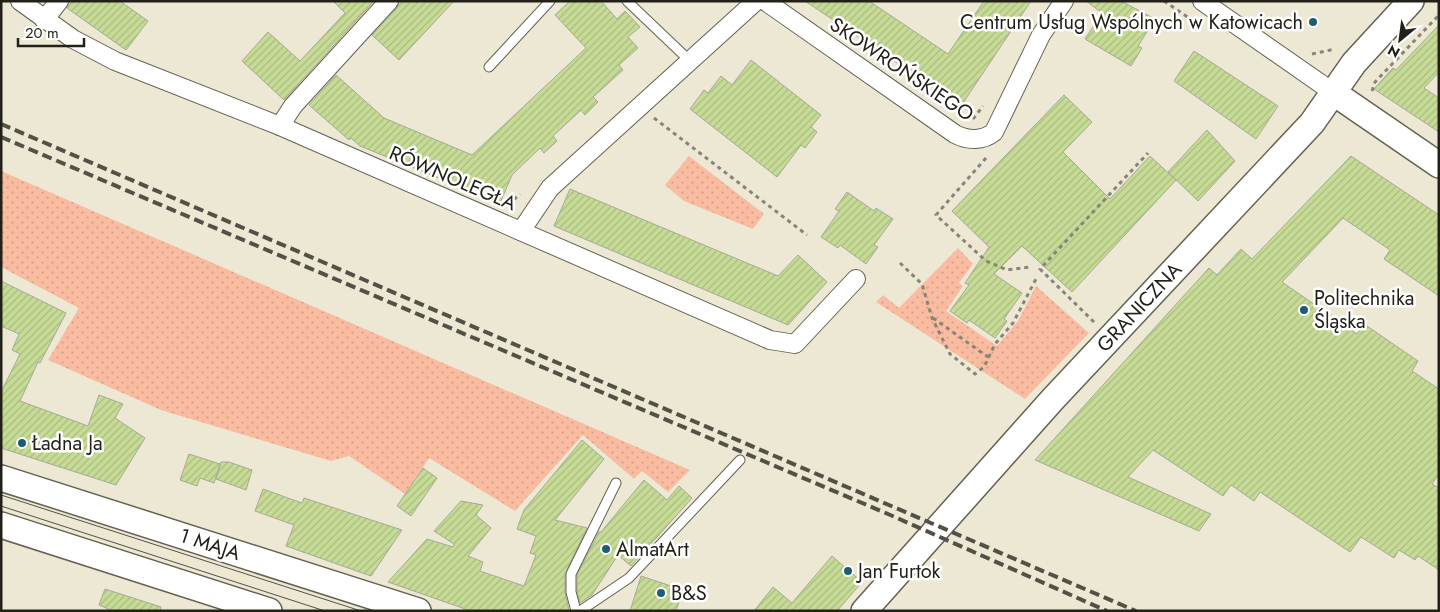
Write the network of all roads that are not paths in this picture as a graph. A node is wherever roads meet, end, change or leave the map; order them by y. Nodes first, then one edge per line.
1 (20, 1) edge
2 (59, 1) edge
3 (389, 1) edge
4 (550, 1) edge
5 (628, 1) edge
6 (756, 1) edge
7 (765, 1) edge
8 (1064, 1) edge
9 (1202, 1) edge
10 (1412, 1) edge
11 (44, 20) junction
12 (690, 60) junction
13 (489, 67) dead end
14 (1334, 93) junction
15 (280, 126) junction
16 (1439, 165) edge
17 (521, 231) junction
18 (856, 279) dead end
19 (740, 460) dead end
20 (1, 478) edge
21 (616, 483) dead end
22 (1, 525) edge
23 (253, 608) edge
24 (418, 611) edge
25 (576, 611) edge
26 (580, 611) edge
27 (864, 611) edge

1 - 11 street, RÓWNOLEGŁA
2 - 11 street
3 - 15 street
4 - 13 lane
5 - 12 lane
6 - 12 street
7 - 8 street, SKOWROŃSKIEGO
9 - 14 street
10 - 14 street, GRANICZNA
11 - 15 street, RÓWNOLEGŁA
12 - 17 street
14 - 16 street
14 - 27 street, GRANICZNA
15 - 17 street, RÓWNOLEGŁA
17 - 18 street, RÓWNOLEGŁA
19 - 26 lane
20 - 24 street, 1 MAJA
21 - 25 lane
22 - 23 street

